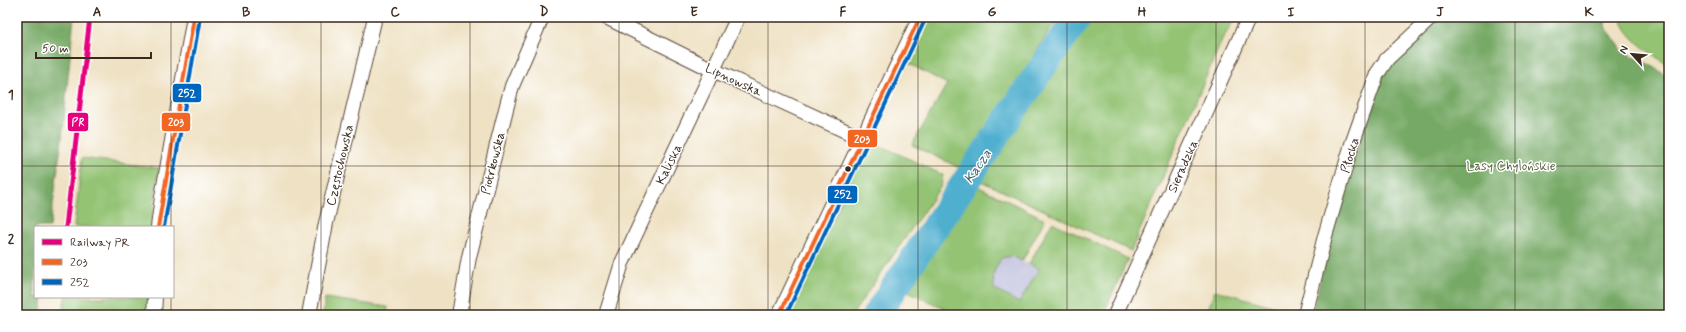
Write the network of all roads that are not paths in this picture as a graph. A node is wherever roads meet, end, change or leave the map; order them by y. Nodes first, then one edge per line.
1 (194, 17) edge
2 (375, 17) edge
3 (542, 17) edge
4 (606, 17) edge
5 (738, 17) edge
6 (920, 17) edge
7 (1249, 17) edge
8 (1432, 17) edge
9 (713, 70) junction
10 (863, 139) junction
11 (158, 226) edge
12 (155, 298) edge
13 (154, 315) edge
14 (309, 315) edge
15 (459, 315) edge
16 (606, 315) edge
17 (779, 315) edge
18 (1115, 315) edge
19 (1305, 315) edge

1 - 11 street
2 - 14 street, Częstochowska
3 - 15 street, Piotrkowska
4 - 9 street, Lipnowska
5 - 9 street, Kaliska
6 - 10 street
7 - 18 street, Sieradzka
8 - 19 street, Płocka
9 - 10 street, Lipnowska
9 - 16 street, Kaliska
10 - 17 street
12 - 13 street

